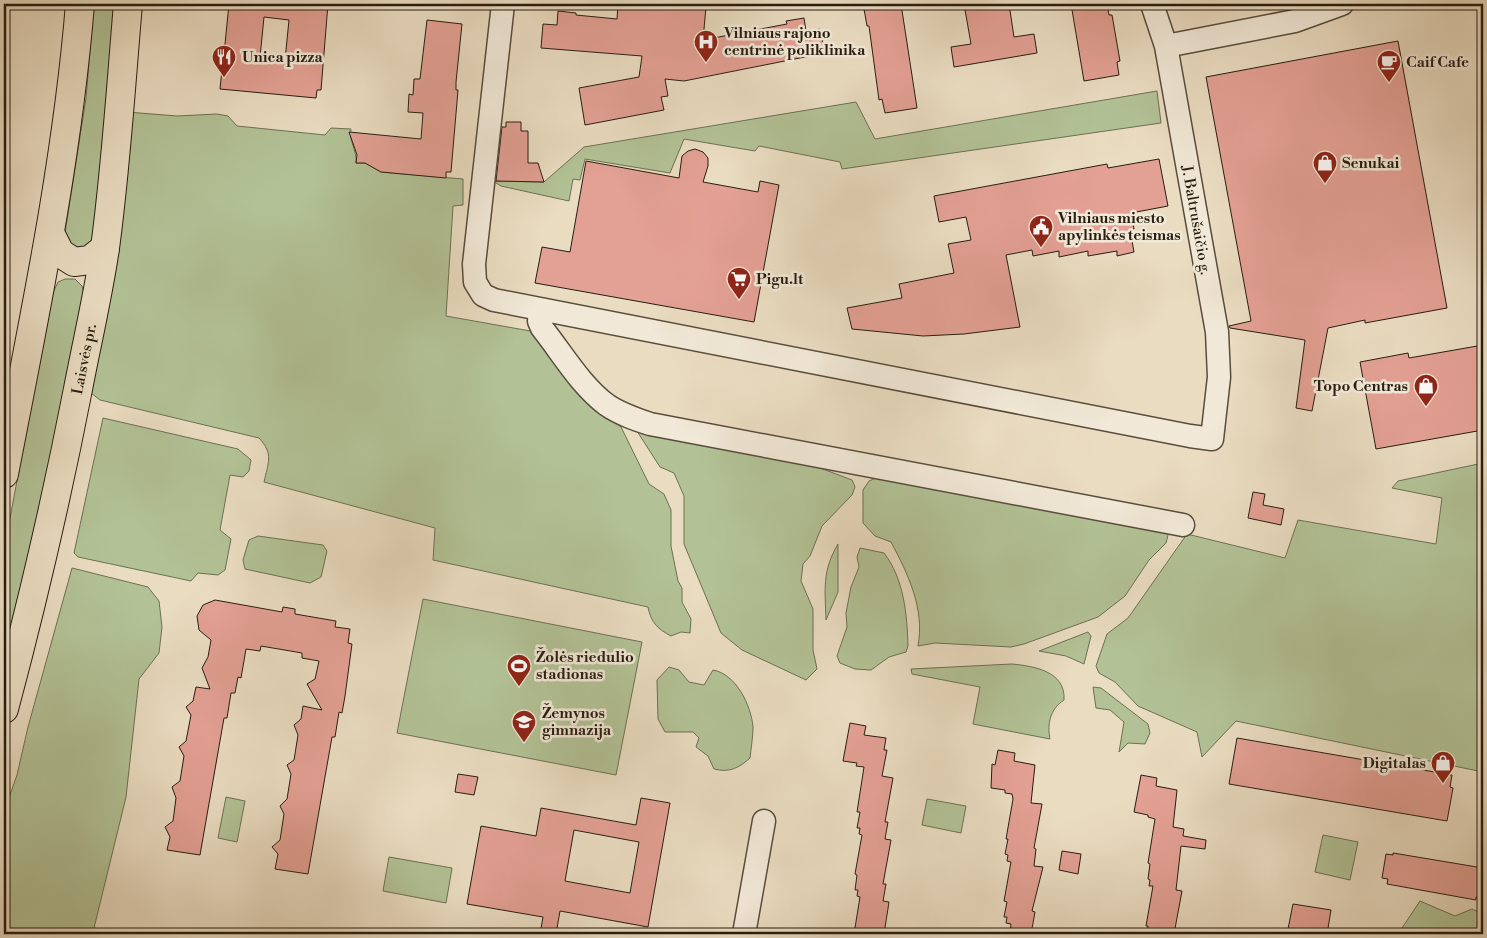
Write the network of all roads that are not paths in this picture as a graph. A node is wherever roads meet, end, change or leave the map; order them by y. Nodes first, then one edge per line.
1 (80, 4) edge
2 (128, 4) edge
3 (503, 4) edge
4 (1152, 4) edge
5 (1342, 4) edge
6 (1166, 46) junction
7 (51, 235) junction
8 (105, 248) junction
9 (41, 284) junction
10 (96, 297) junction
11 (540, 310) junction
12 (4, 474) edge
13 (1183, 525) dead end
14 (4, 709) edge
15 (764, 821) dead end
16 (744, 934) edge

1 - 7 main road
2 - 8 main road, Laisvės pr.
3 - 11 street
4 - 6 street, J. Baltrušaičio g.
5 - 6 street
6 - 11 street, J. Baltrušaičio g.
7 - 8 main road
7 - 9 main road
8 - 10 main road, Laisvės pr.
9 - 10 main road
9 - 12 main road
10 - 14 main road, Laisvės pr.
11 - 13 street
15 - 16 street

